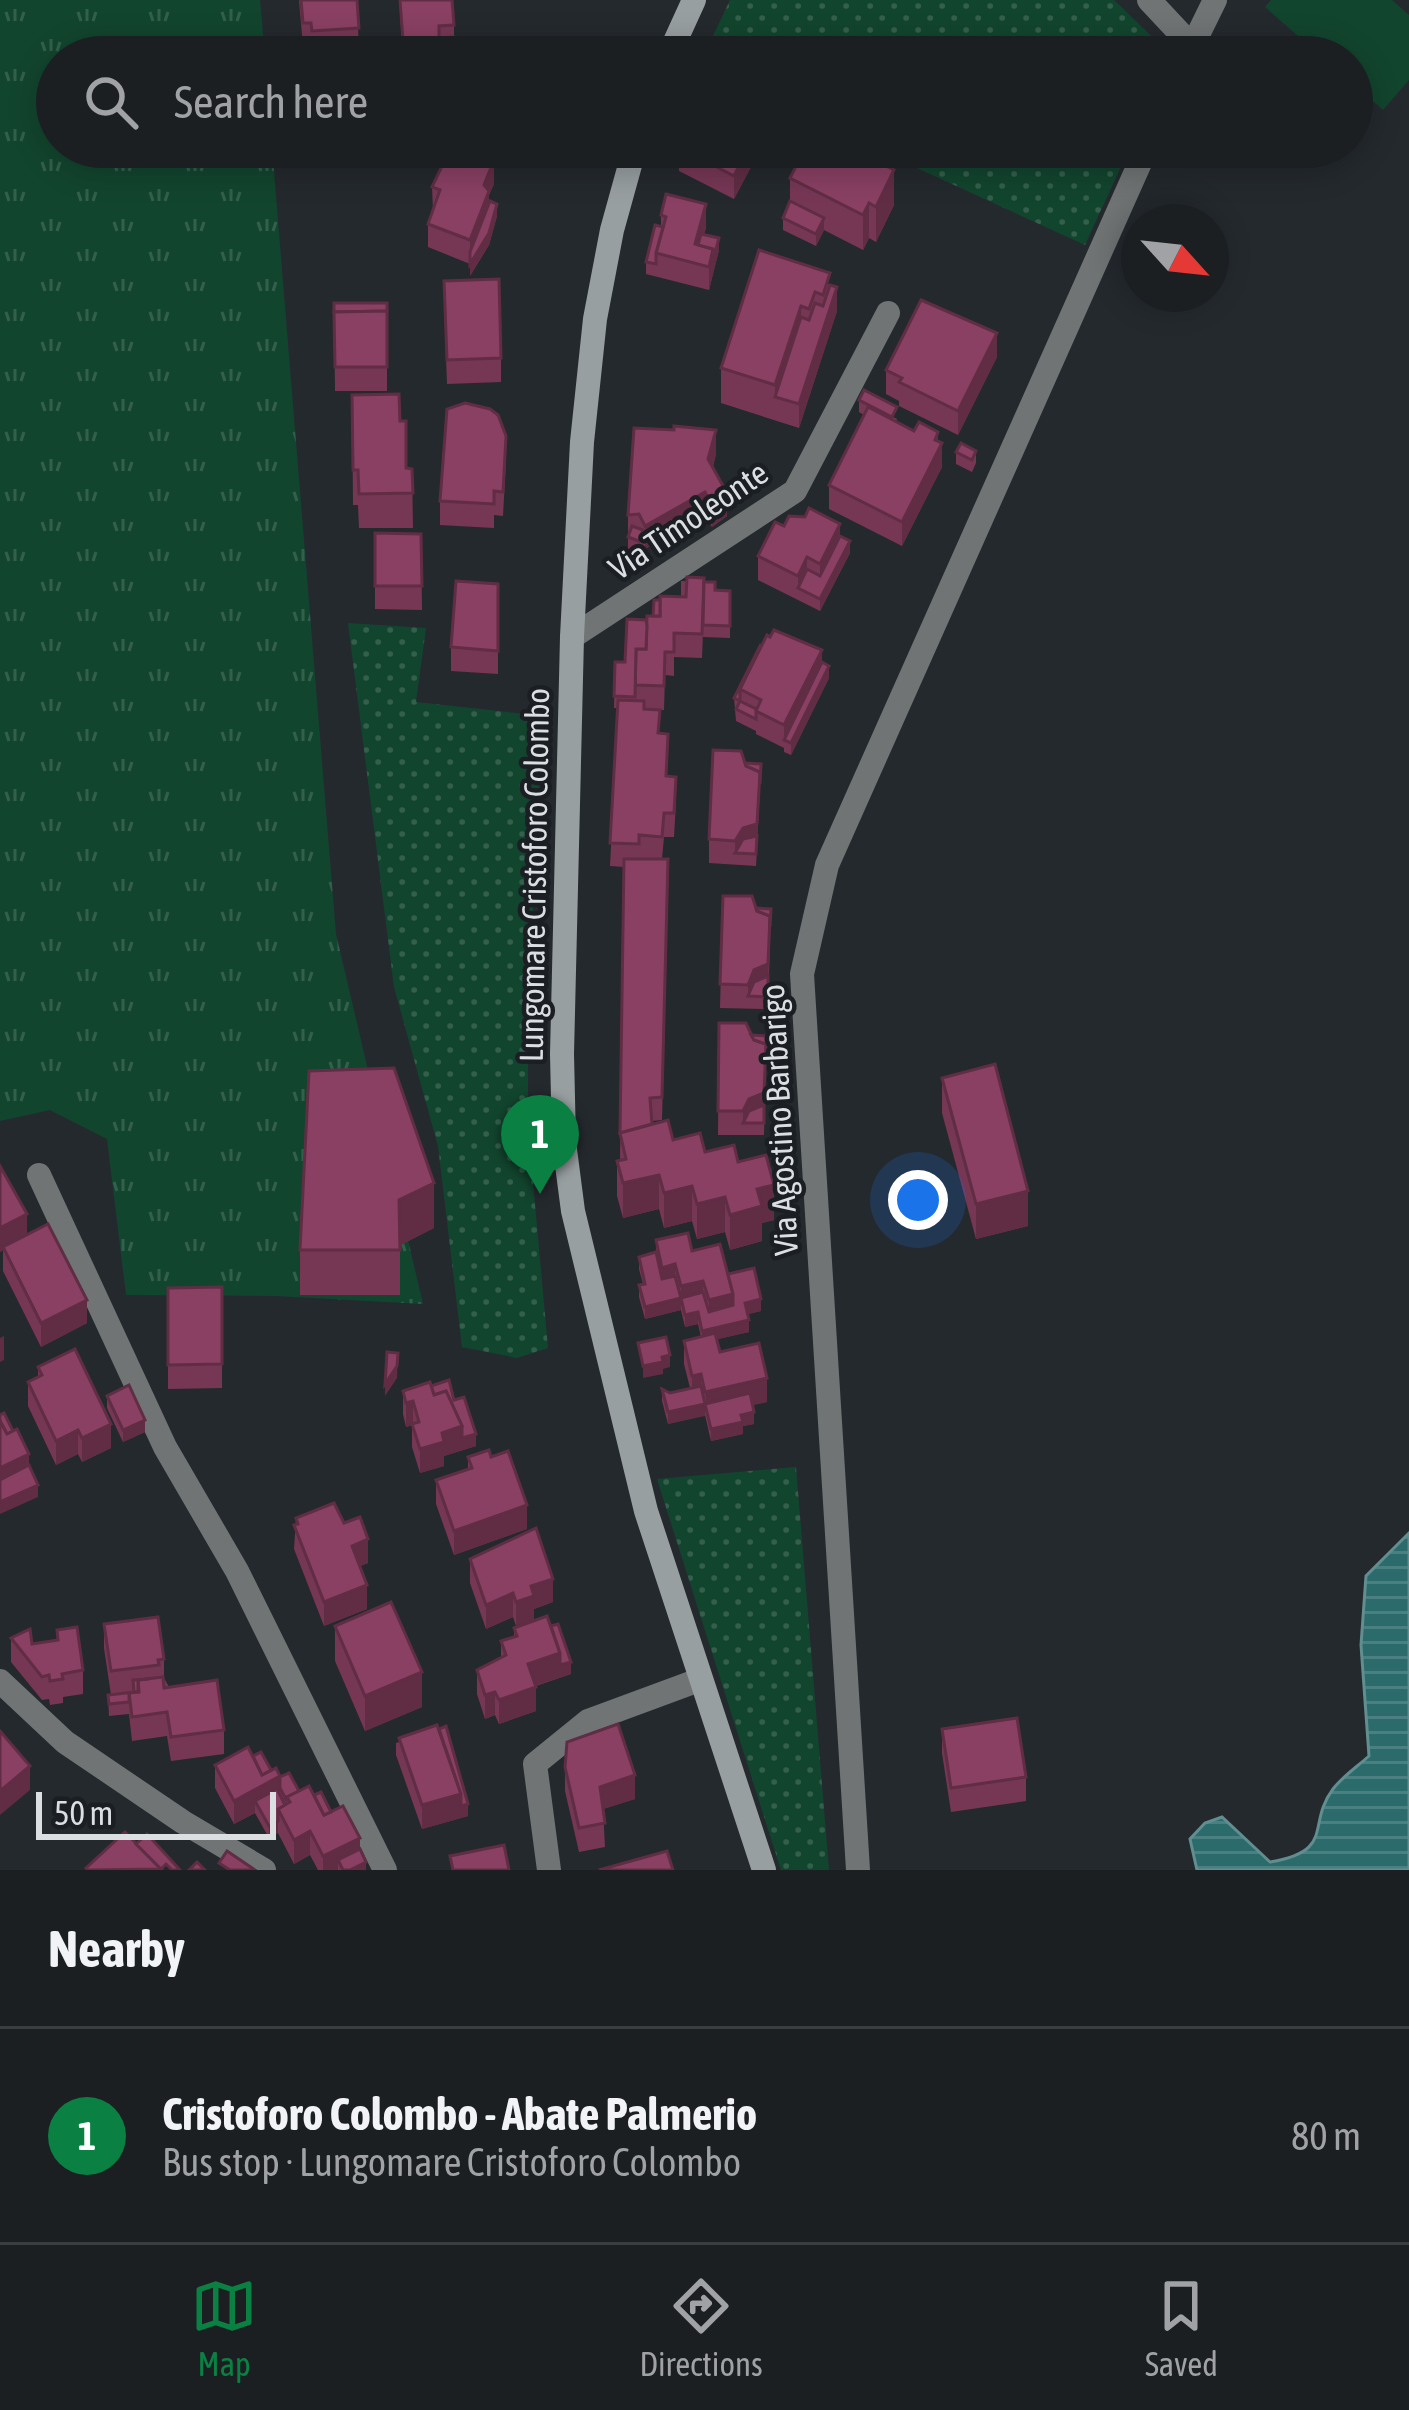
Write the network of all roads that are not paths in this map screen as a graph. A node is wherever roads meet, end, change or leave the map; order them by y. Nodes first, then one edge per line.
1 (694, 0) edge
2 (1149, 0) edge
3 (1216, 0) edge
4 (678, 36) edge
5 (1178, 36) edge
6 (1198, 36) edge
7 (628, 168) edge
8 (1138, 168) edge
9 (888, 313) dead end
10 (572, 637) junction
11 (39, 1175) dead end
12 (699, 1680) junction
13 (0, 1681) edge
14 (264, 1870) edge
15 (385, 1870) edge
16 (549, 1870) edge
17 (764, 1870) edge
18 (858, 1870) edge

1 - 4 main road
2 - 5 street
3 - 6 street
7 - 10 main road, Lungomare Cristoforo Colombo
8 - 18 street, Via Agostino Barbarigo
9 - 10 street, Via Timoleonte
10 - 12 main road, Lungomare Cristoforo Colombo
11 - 15 street
12 - 16 street
12 - 17 main road, Lungomare Cristoforo Colombo
13 - 14 street

